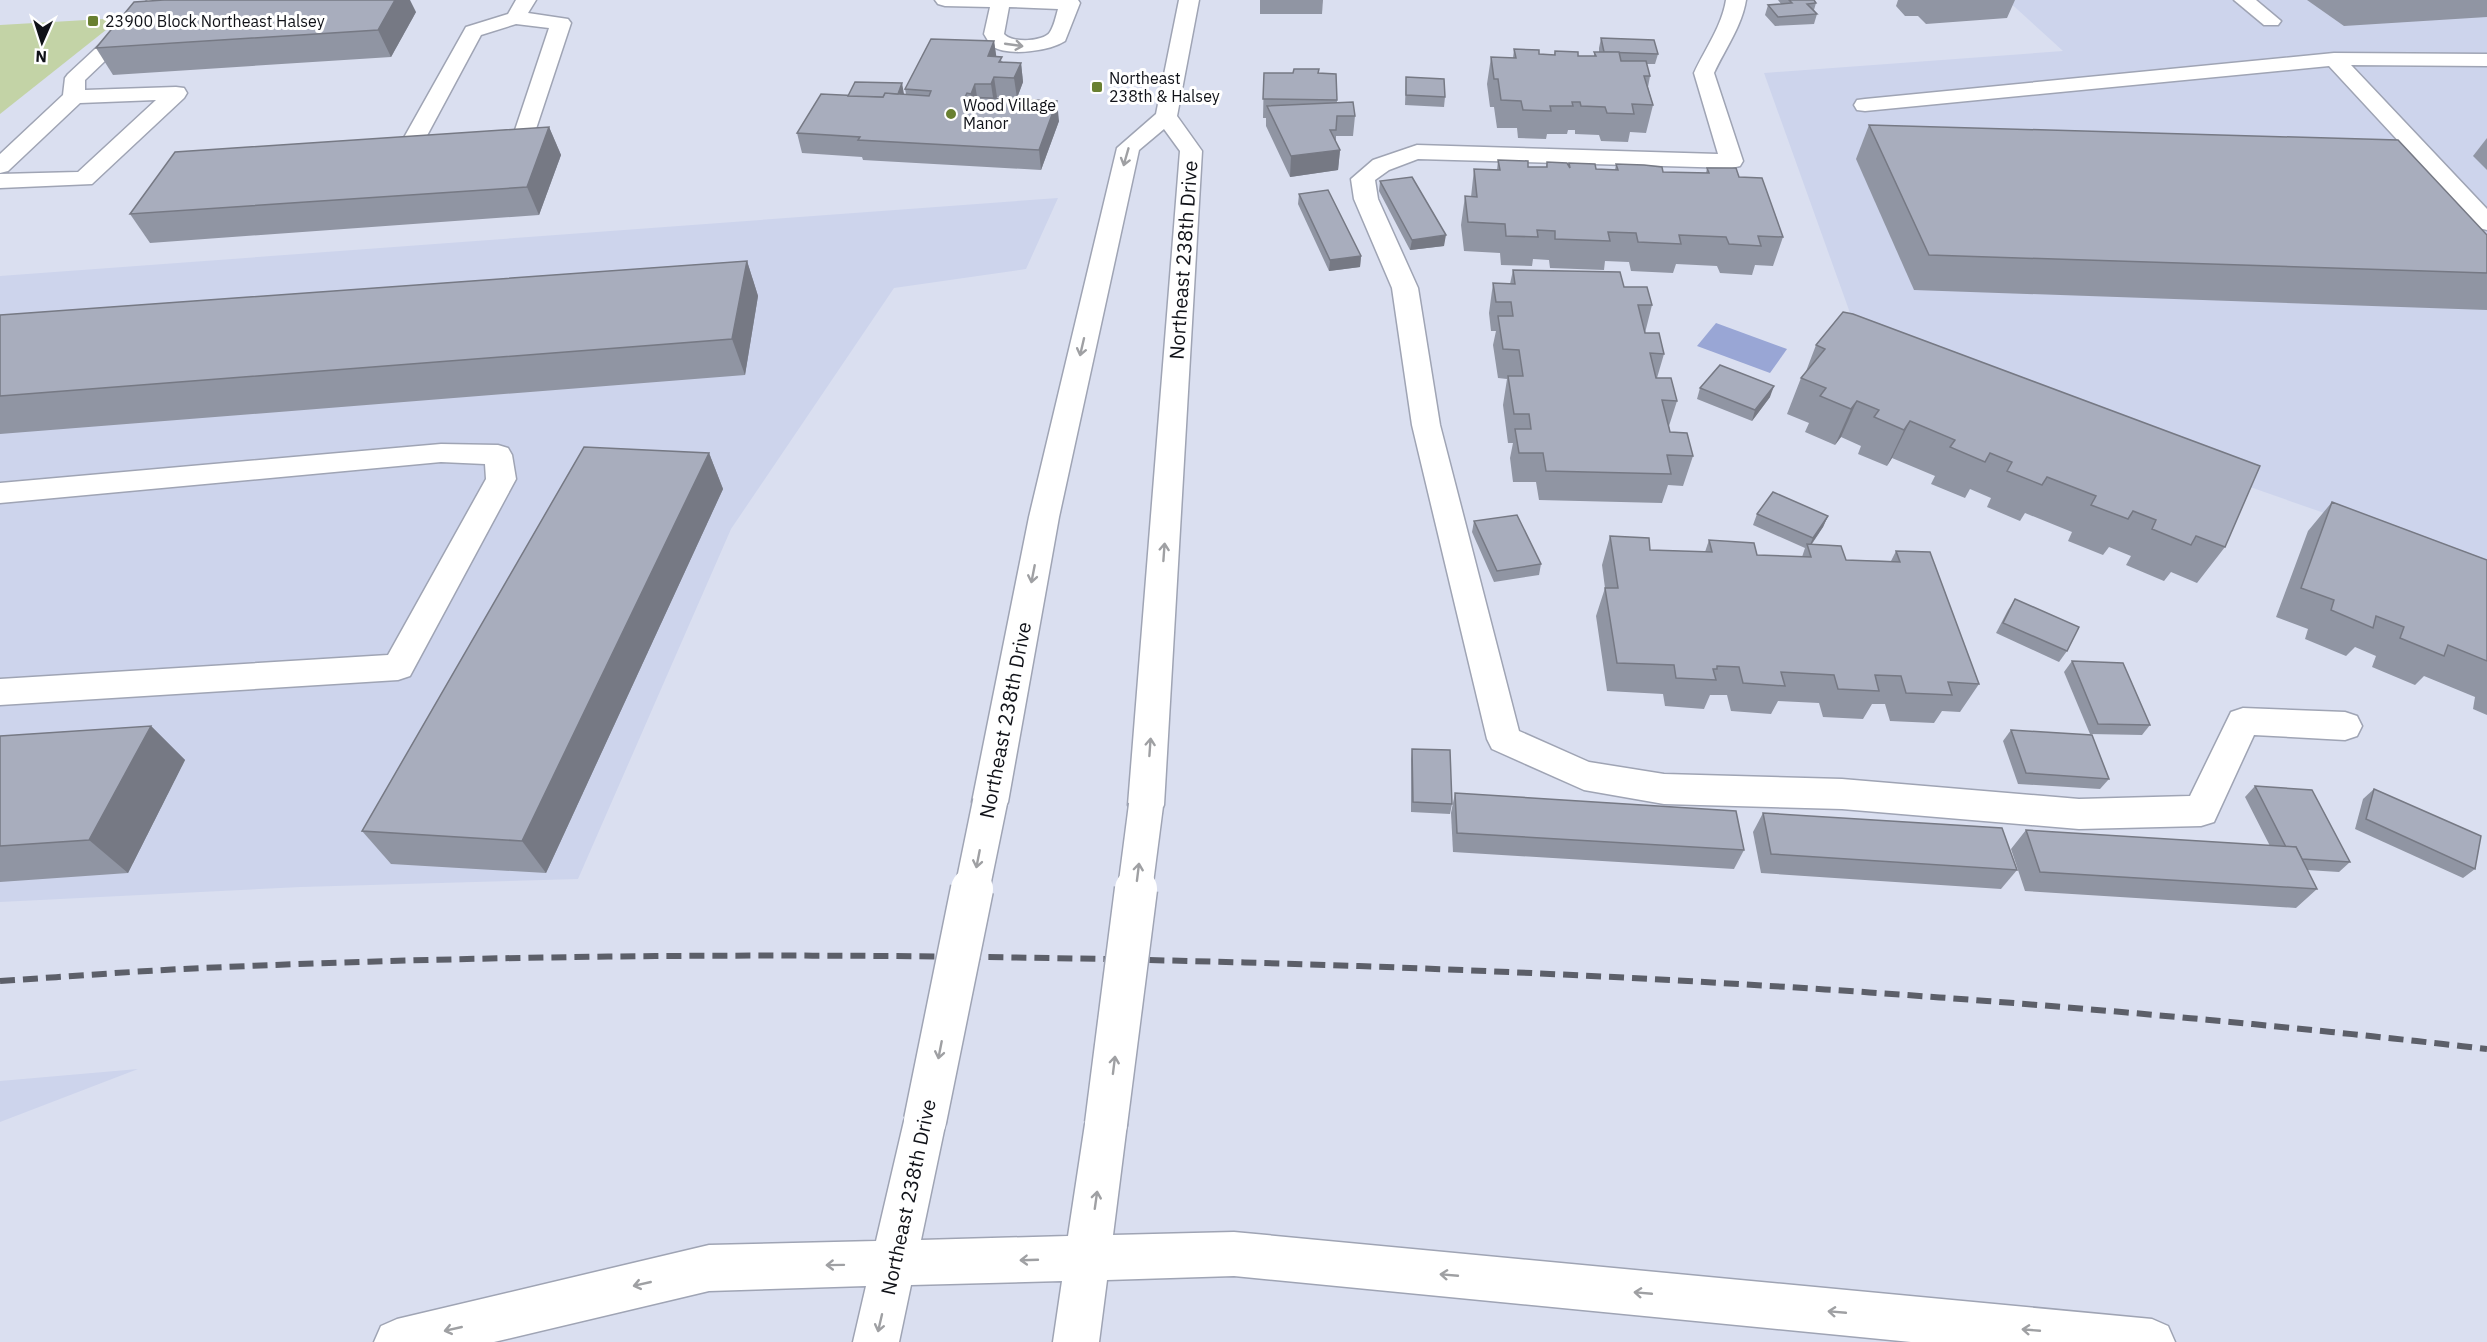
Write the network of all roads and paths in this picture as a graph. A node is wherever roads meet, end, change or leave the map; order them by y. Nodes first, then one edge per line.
1 (159, 0) edge
2 (526, 0) edge
3 (945, 0) edge
4 (1189, 0) edge
5 (1736, 0) edge
6 (2244, 0) edge
7 (1001, 1) edge
8 (515, 18) junction
9 (2271, 21) dead end
10 (2334, 59) junction
11 (2487, 60) edge
12 (74, 97) junction
13 (1865, 105) dead end
14 (1166, 116) junction
15 (475, 147) edge
16 (453, 148) edge
17 (0, 166) edge
18 (0, 181) edge
19 (2487, 223) edge
20 (0, 493) edge
21 (0, 692) edge
22 (2344, 726) dead end
23 (1088, 1258) junction
24 (894, 1263) junction
25 (397, 1342) edge
26 (876, 1342) edge
27 (1076, 1342) edge
28 (2152, 1342) edge

1 - 12 main road
2 - 8 main road
3 - 7 main road
4 - 14 main road
5 - 22 main road
6 - 9 main road
7 -> 7 main road
8 - 15 main road
8 - 16 main road
10 - 11 main road
10 - 13 main road
10 - 19 main road
12 - 17 main road
12 - 18 main road
23 -> 14 main road, Northeast 238th Drive, bridge
14 -> 24 main road, Northeast 238th Drive, bridge
20 - 21 main road
23 -> 24 main road
23 - 27 main road, Northeast 238th Drive
28 -> 23 main road
24 -> 25 main road
24 -> 26 main road, Northeast 238th Drive

